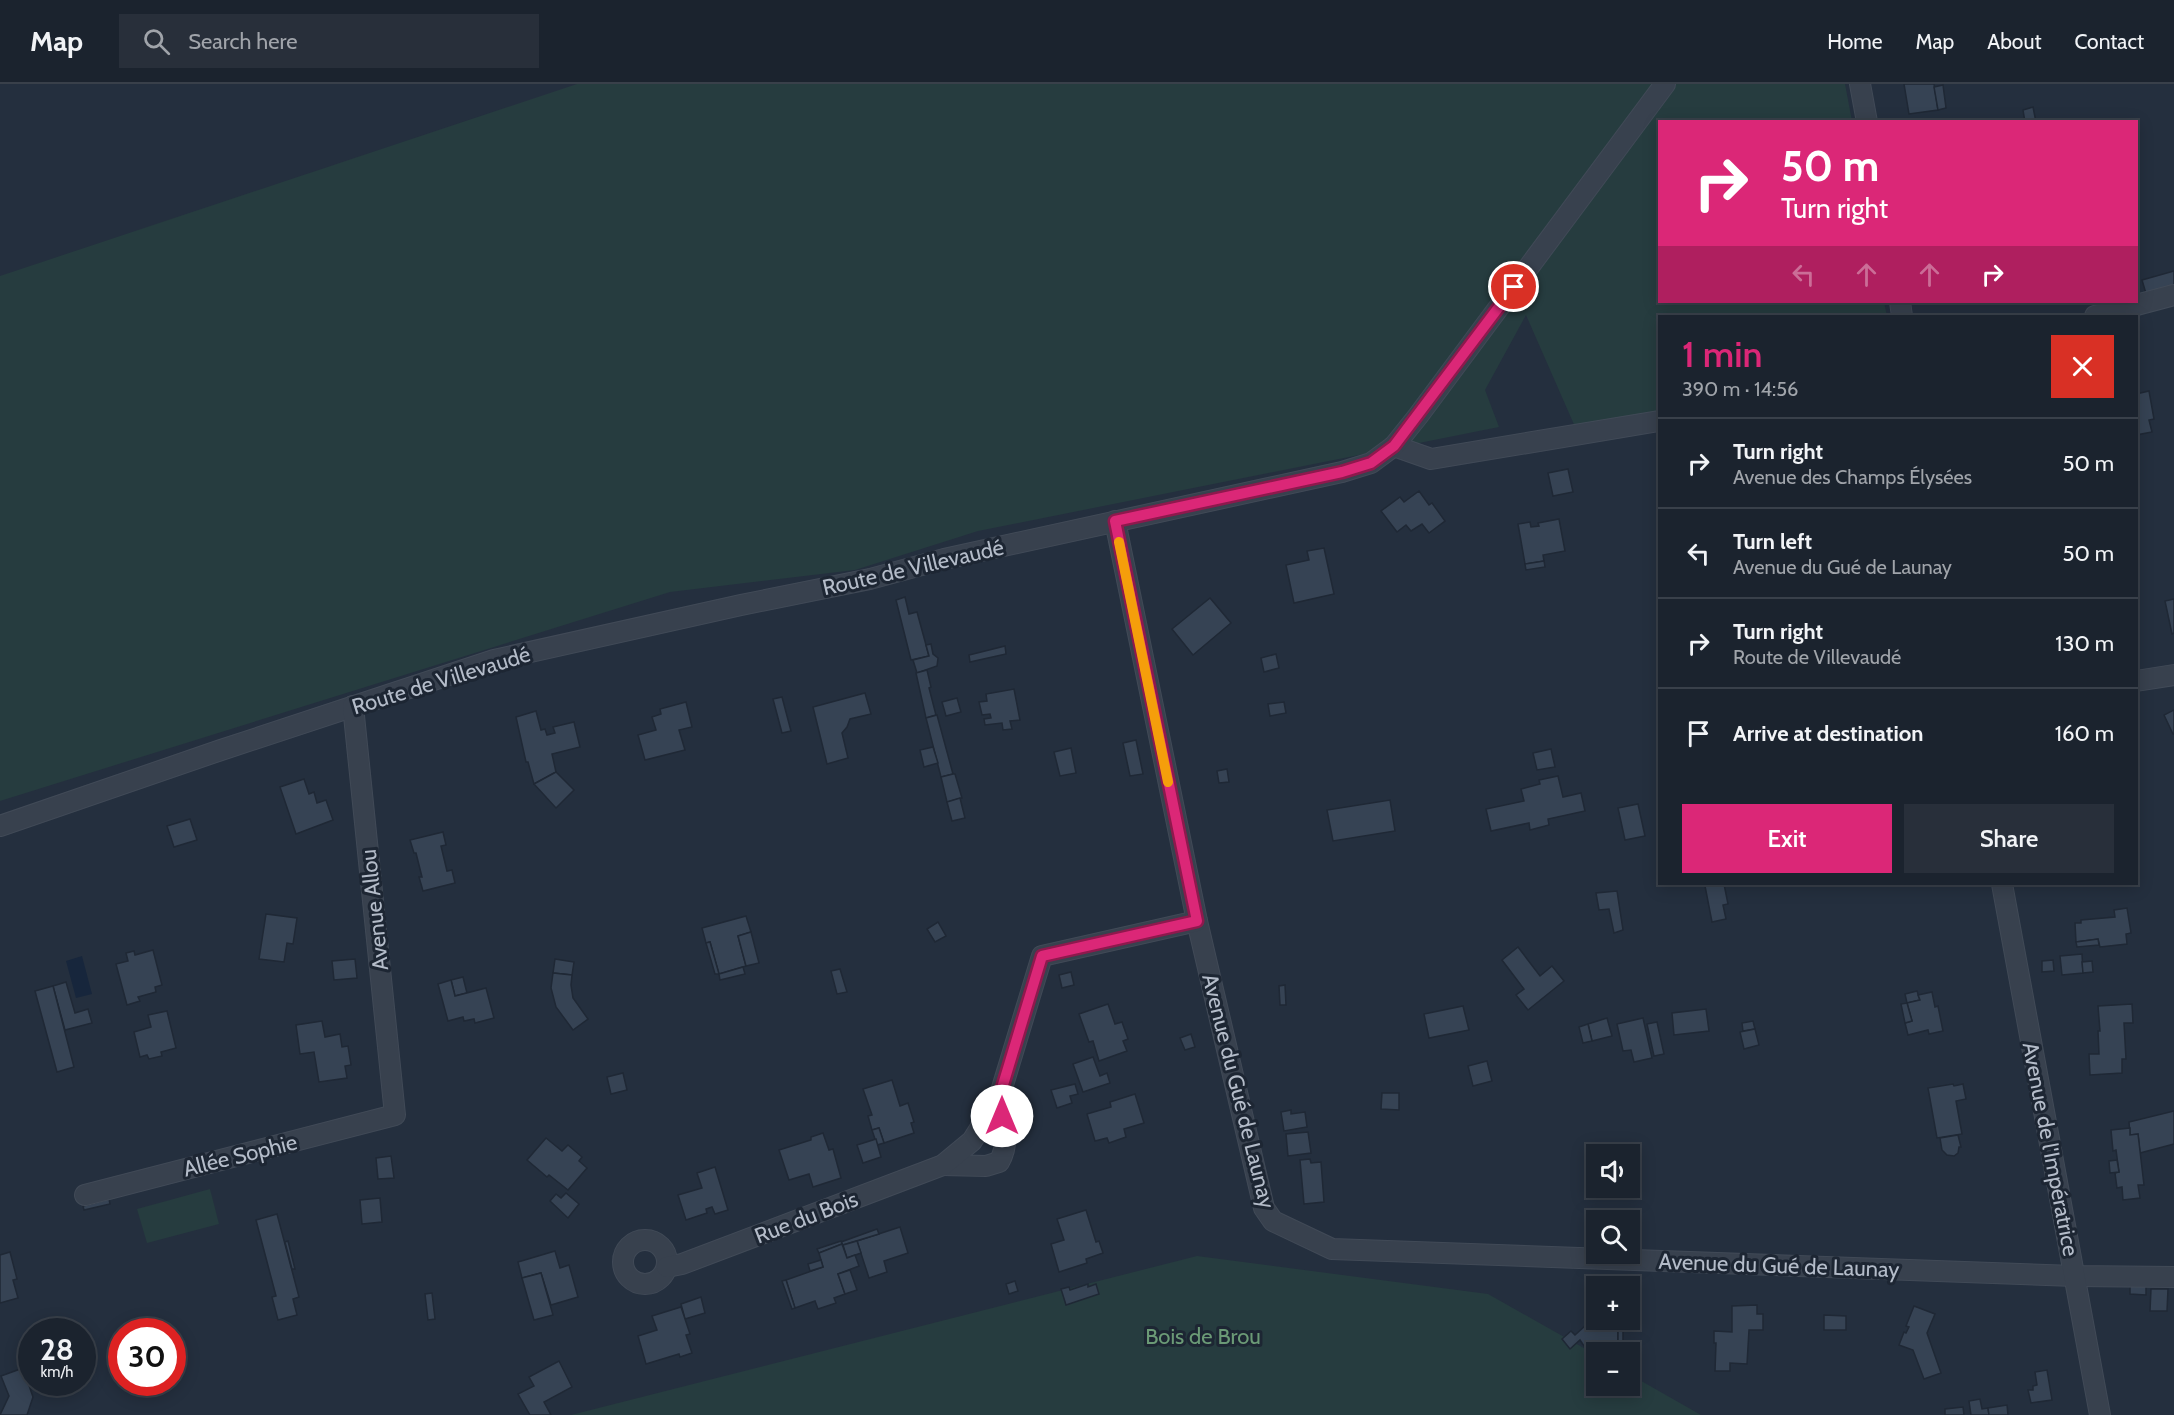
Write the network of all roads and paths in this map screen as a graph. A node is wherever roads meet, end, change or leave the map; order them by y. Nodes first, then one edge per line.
1 (1665, 84) edge
2 (1860, 84) edge
3 (1867, 120) edge
4 (2174, 295) edge
5 (2099, 315) edge
6 (1658, 421) edge
7 (1394, 446) junction
8 (1115, 521) junction
9 (2174, 675) edge
10 (2138, 681) edge
11 (353, 706) junction
12 (0, 826) edge
13 (2002, 885) edge
14 (1197, 921) junction
15 (999, 1098) junction
16 (395, 1115) joint
17 (944, 1165) junction
18 (85, 1195) dead end
19 (667, 1267) dead end
20 (2075, 1276) junction
21 (2174, 1277) edge
22 (2100, 1415) edge

1 - 7 street, Route de Villevaudé
2 - 3 street
4 - 5 street
6 - 7 street
7 - 8 street, Route de Villevaudé
8 - 11 street, Route de Villevaudé
8 - 14 street, Avenue du Gué de Launay
9 - 10 street
11 - 12 street, Route de Villevaudé
11 - 16 street, Avenue Allou
13 - 20 street, Avenue de l'Impératrice
14 - 15 street, Rue du Bois
14 - 20 street, Avenue du Gué de Launay
15 - 17 street, Rue du Bois
15 - 17 street, Rue du Bois
16 - 18 street, Allée Sophie
17 - 19 street, Rue du Bois
20 - 21 street, Avenue du Gué de Launay
20 - 22 street, Avenue de l'Impératrice

